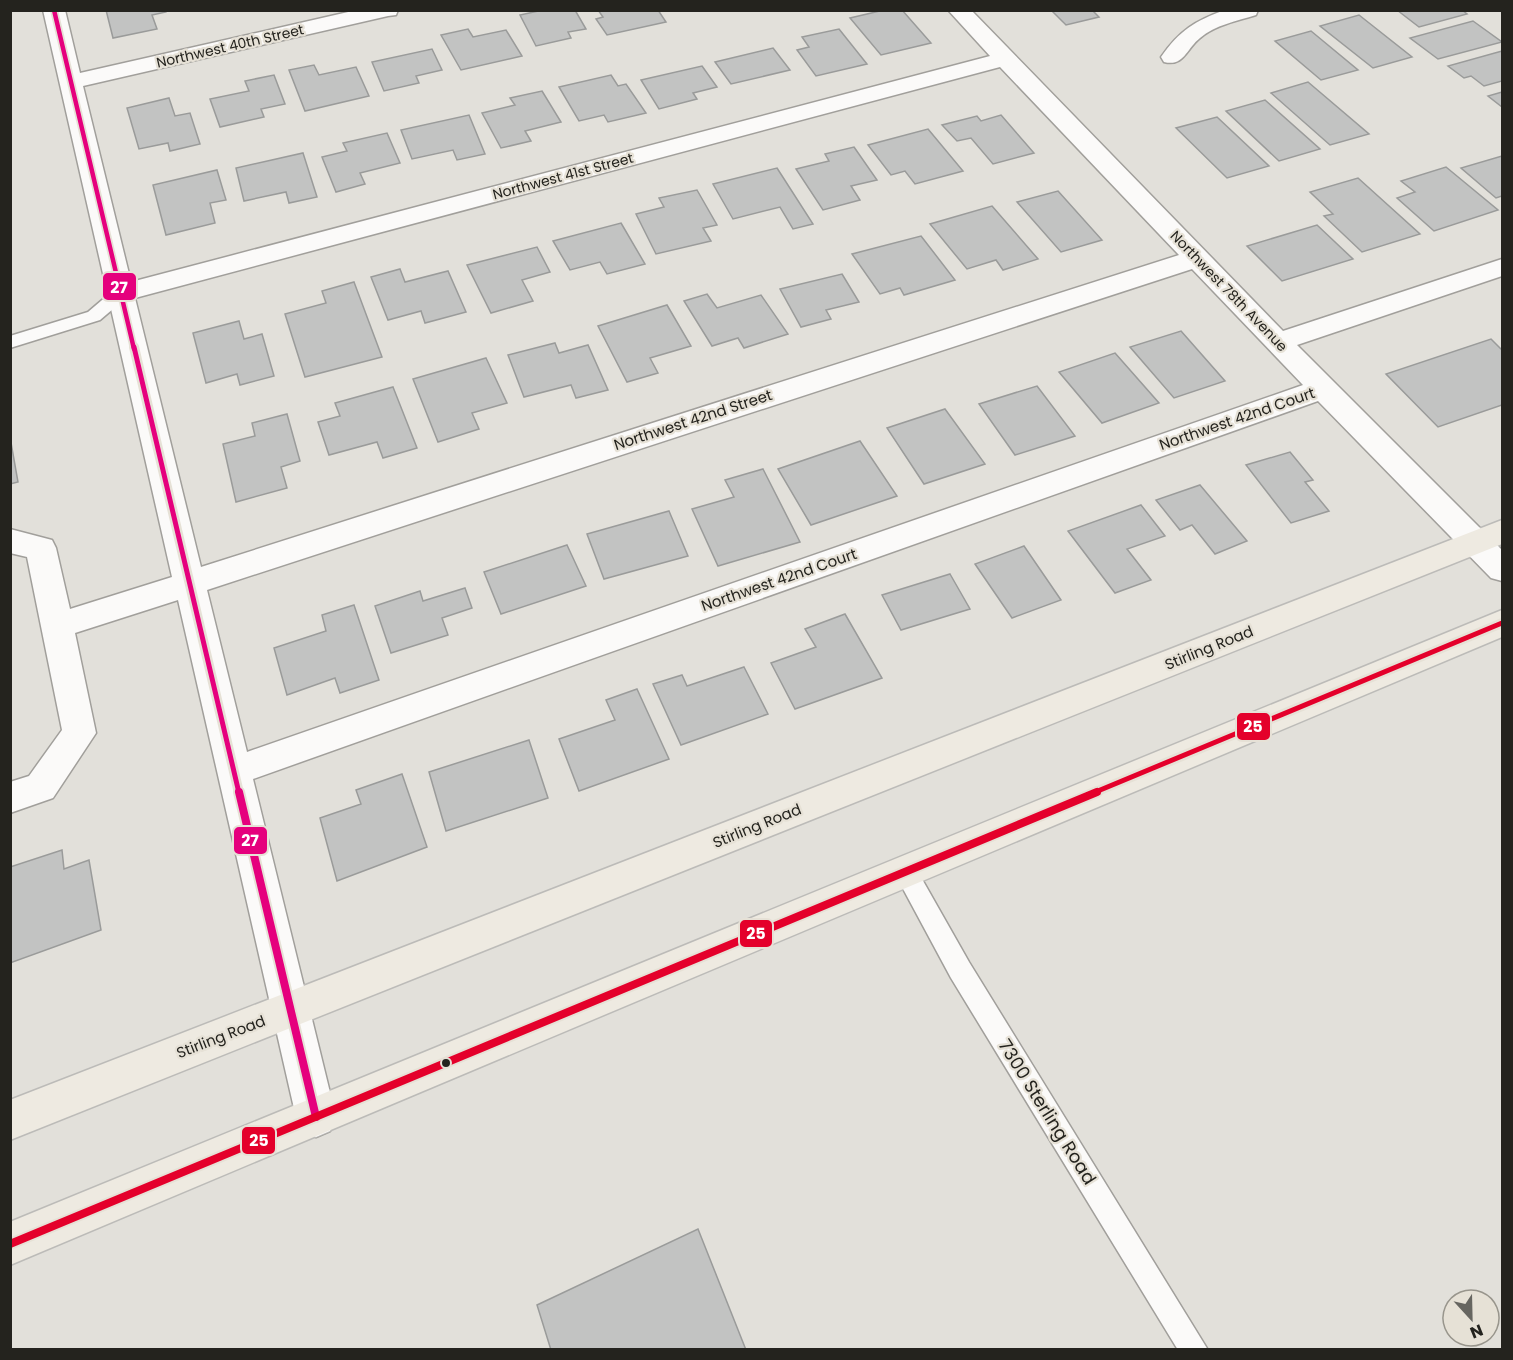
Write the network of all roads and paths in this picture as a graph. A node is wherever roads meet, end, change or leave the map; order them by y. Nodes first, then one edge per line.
1 (54, 10) edge
2 (388, 10) edge
3 (958, 10) edge
4 (1248, 10) edge
5 (1173, 57) dead end
6 (1005, 59) junction
7 (72, 82) junction
8 (1197, 258) junction
9 (1503, 267) edge
10 (121, 293) junction
11 (10, 342) edge
12 (1278, 342) junction
13 (1323, 388) junction
14 (1490, 537) edge
15 (14, 541) edge
16 (1503, 569) edge
17 (190, 582) junction
18 (1503, 623) edge
19 (58, 626) junction
20 (234, 771) junction
21 (10, 798) edge
22 (906, 872) junction
23 (289, 1011) junction
24 (315, 1118) junction
25 (10, 1120) edge
26 (10, 1244) edge
27 (1194, 1350) edge

1 - 7 street
2 - 7 street, Northwest 40th Street
3 - 6 street, Northwest 78th Avenue
4 - 5 street
6 - 8 street, Northwest 78th Avenue
6 - 10 street, Northwest 41st Street
7 - 10 street
8 - 12 street, Northwest 78th Avenue
8 - 17 street, Northwest 42nd Street
9 - 12 street
10 - 11 lane
10 - 17 street
12 - 13 street, Northwest 78th Avenue
13 - 14 street, Northwest 78th Avenue
13 - 20 street, Northwest 42nd Court
14 - 16 street, Northwest 78th Avenue
14 - 23 main road, Stirling Road
15 - 19 street
17 - 19 street, Northwest 42nd Street
17 - 20 street
18 - 22 main road
19 - 21 street
20 - 23 street
22 - 24 main road
22 - 27 lane, 7300 Sterling Road
23 - 24 street
23 - 25 main road, Stirling Road
24 - 26 main road

